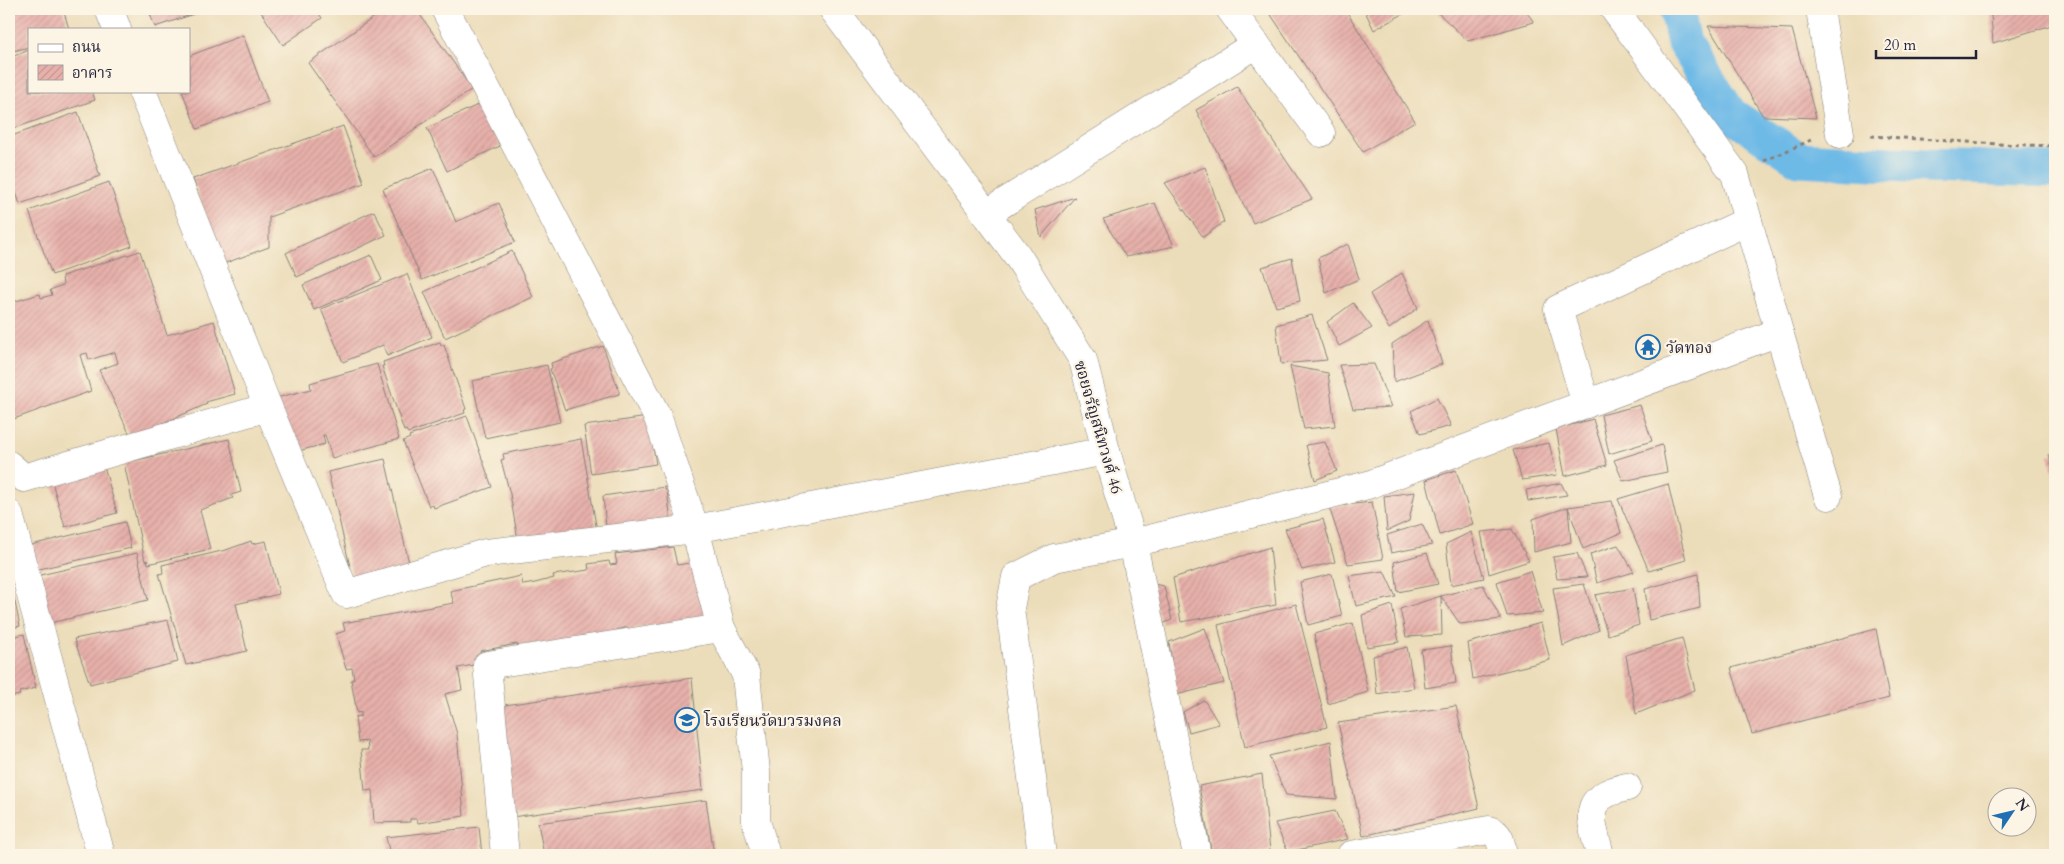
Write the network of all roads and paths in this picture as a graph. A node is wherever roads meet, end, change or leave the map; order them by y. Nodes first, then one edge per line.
1 (109, 9) edge
2 (445, 9) edge
3 (833, 9) edge
4 (1230, 9) edge
5 (1614, 9) edge
6 (1820, 9) edge
7 (117, 28) edge
8 (1256, 44) junction
9 (142, 92) edge
10 (1320, 134) dead end
11 (1840, 134) junction
12 (2055, 146) edge
13 (1767, 159) dead end
14 (986, 214) junction
15 (1748, 221) junction
16 (1779, 332) junction
17 (1586, 404) junction
18 (268, 408) junction
19 (1106, 451) junction
20 (9, 465) edge
21 (1828, 496) dead end
22 (9, 514) edge
23 (695, 529) junction
24 (1133, 543) junction
25 (722, 628) junction
26 (1627, 787) dead end
27 (101, 855) edge
28 (505, 855) edge
29 (766, 855) edge
30 (1042, 855) edge
31 (1197, 855) edge
32 (1351, 855) edge
33 (1503, 855) edge
34 (1600, 855) edge

1 - 7 street
2 - 23 street
3 - 14 street, ซอยจรัญสนิทวงศ์ 46
4 - 8 street
5 - 15 street
6 - 11 street
8 - 10 street
8 - 14 street
9 - 18 street
11 - 12 path
11 - 13 path
14 - 19 street, ซอยจรัญสนิทวงศ์ 46
15 - 16 street
15 - 17 street
16 - 17 street
16 - 21 street
17 - 24 street
18 - 20 street
18 - 23 street
19 - 23 street
19 - 24 street, ซอยจรัญสนิทวงศ์ 46
22 - 27 street
23 - 25 street
24 - 30 street
24 - 31 street, ซอยจรัญสนิทวงศ์ 46
25 - 28 street
25 - 29 street
26 - 34 street
32 - 33 street

